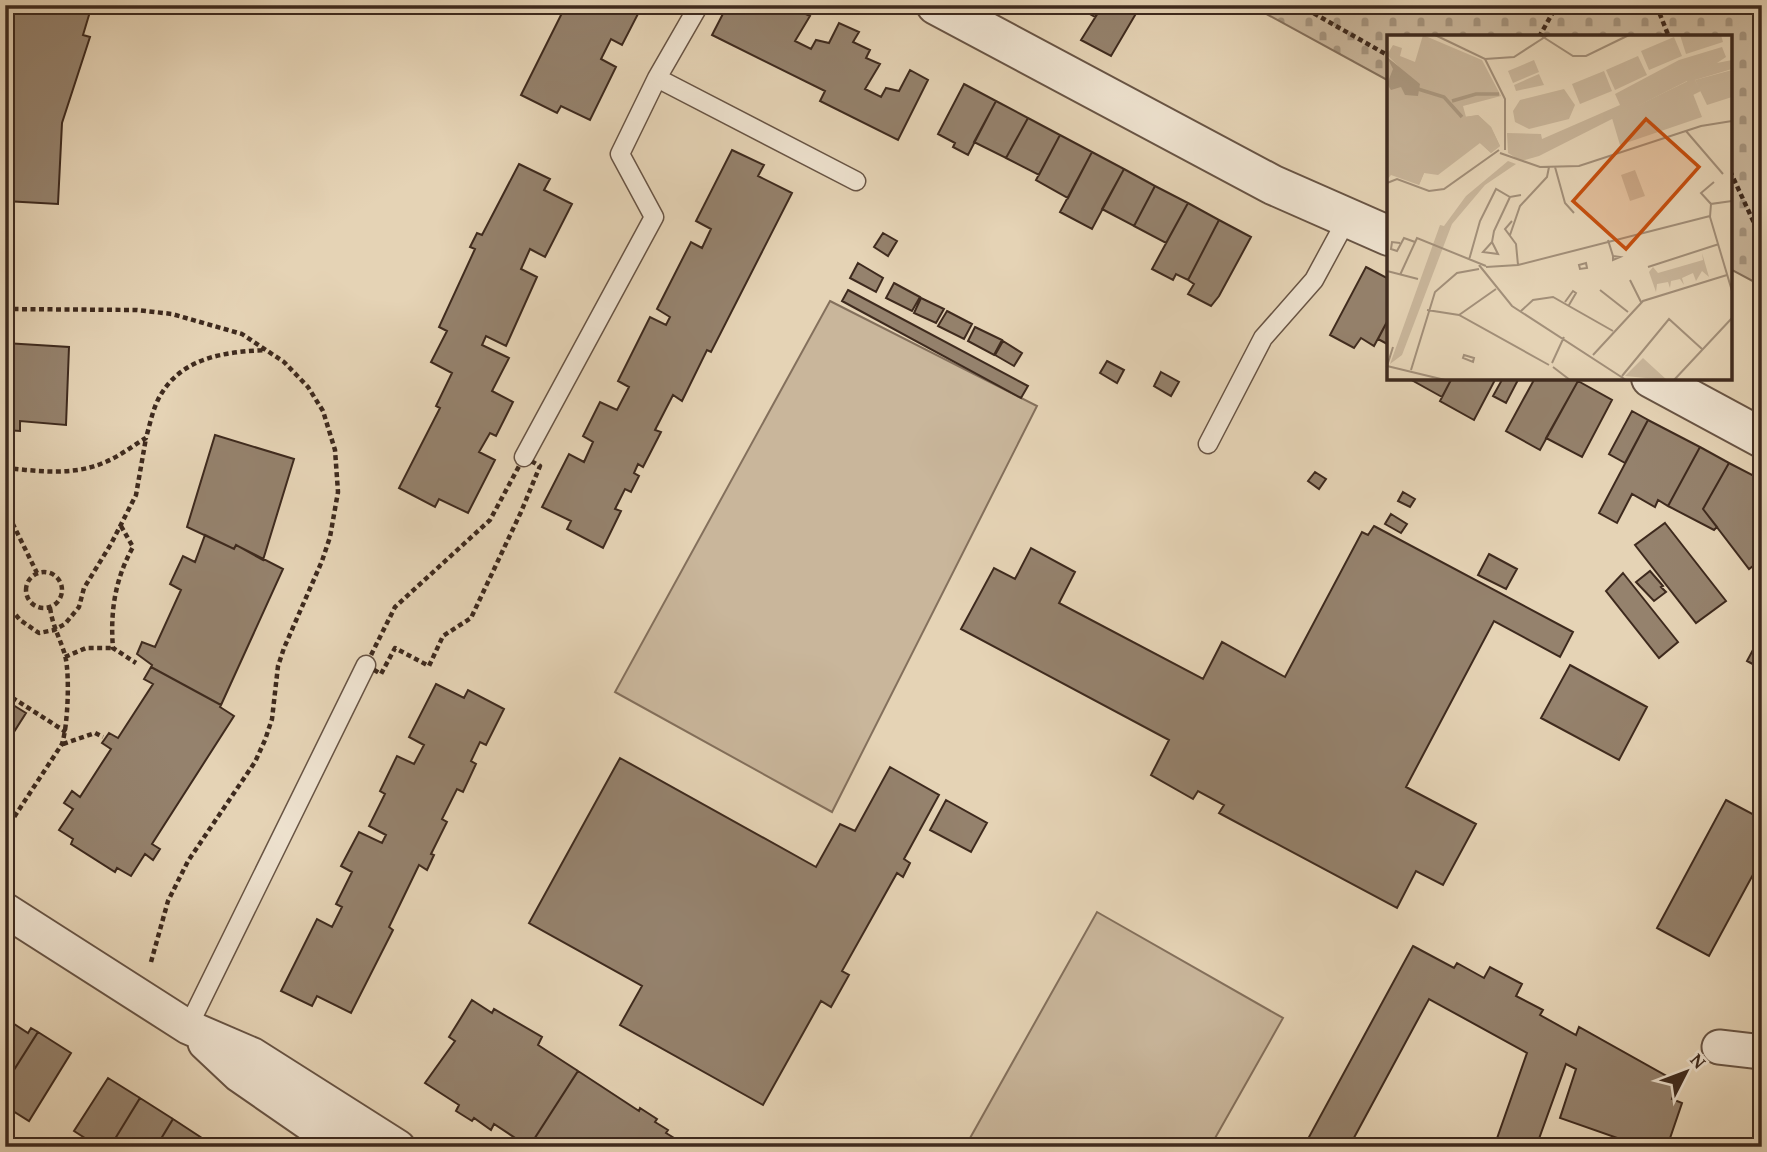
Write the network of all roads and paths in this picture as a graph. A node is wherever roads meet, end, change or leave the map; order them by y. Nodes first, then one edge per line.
1 (699, 5) edge
2 (936, 5) edge
3 (1299, 5) edge
4 (1557, 5) edge
5 (1659, 5) edge
6 (1540, 35) edge
7 (1668, 35) edge
8 (1387, 54) edge
9 (657, 78) junction
10 (1732, 174) edge
11 (856, 181) dead end
12 (1348, 219) junction
13 (1387, 235) edge
14 (1762, 240) edge
15 (5, 309) edge
16 (266, 350) junction
17 (1655, 380) edge
18 (146, 438) junction
19 (1762, 438) edge
20 (1208, 444) dead end
21 (524, 457) junction
22 (5, 468) edge
23 (5, 508) edge
24 (121, 526) junction
25 (37, 573) junction
26 (5, 602) edge
27 (50, 607) junction
28 (54, 630) junction
29 (113, 648) junction
30 (65, 656) junction
31 (136, 663) dead end
32 (366, 666) junction
33 (5, 693) edge
34 (66, 732) junction
35 (103, 737) dead end
36 (62, 744) junction
37 (5, 831) edge
38 (5, 910) edge
39 (139, 996) junction
40 (188, 1027) junction
41 (1719, 1047) dead end
42 (1762, 1052) edge
43 (378, 1141) edge
44 (343, 1147) edge

1 - 9 lane
2 - 12 street
3 - 8 path
4 - 6 path
5 - 7 path
9 - 11 lane
9 - 21 lane
10 - 14 path
12 - 13 street
12 - 20 lane
15 - 16 path
16 - 18 path
16 - 39 path
17 - 19 street
18 - 22 path
18 - 24 path
21 - 32 path
21 - 32 path
23 - 25 path
24 - 28 path
24 - 29 path
25 - 27 path
25 - 27 path
26 - 28 path
27 - 28 path
28 - 30 path
29 - 30 path
29 - 31 path
30 - 34 path
32 - 40 lane
33 - 34 path
34 - 36 path
35 - 36 path
36 - 37 path
38 - 39 street
39 - 40 street
40 - 43 street
40 - 44 street
41 - 42 street

